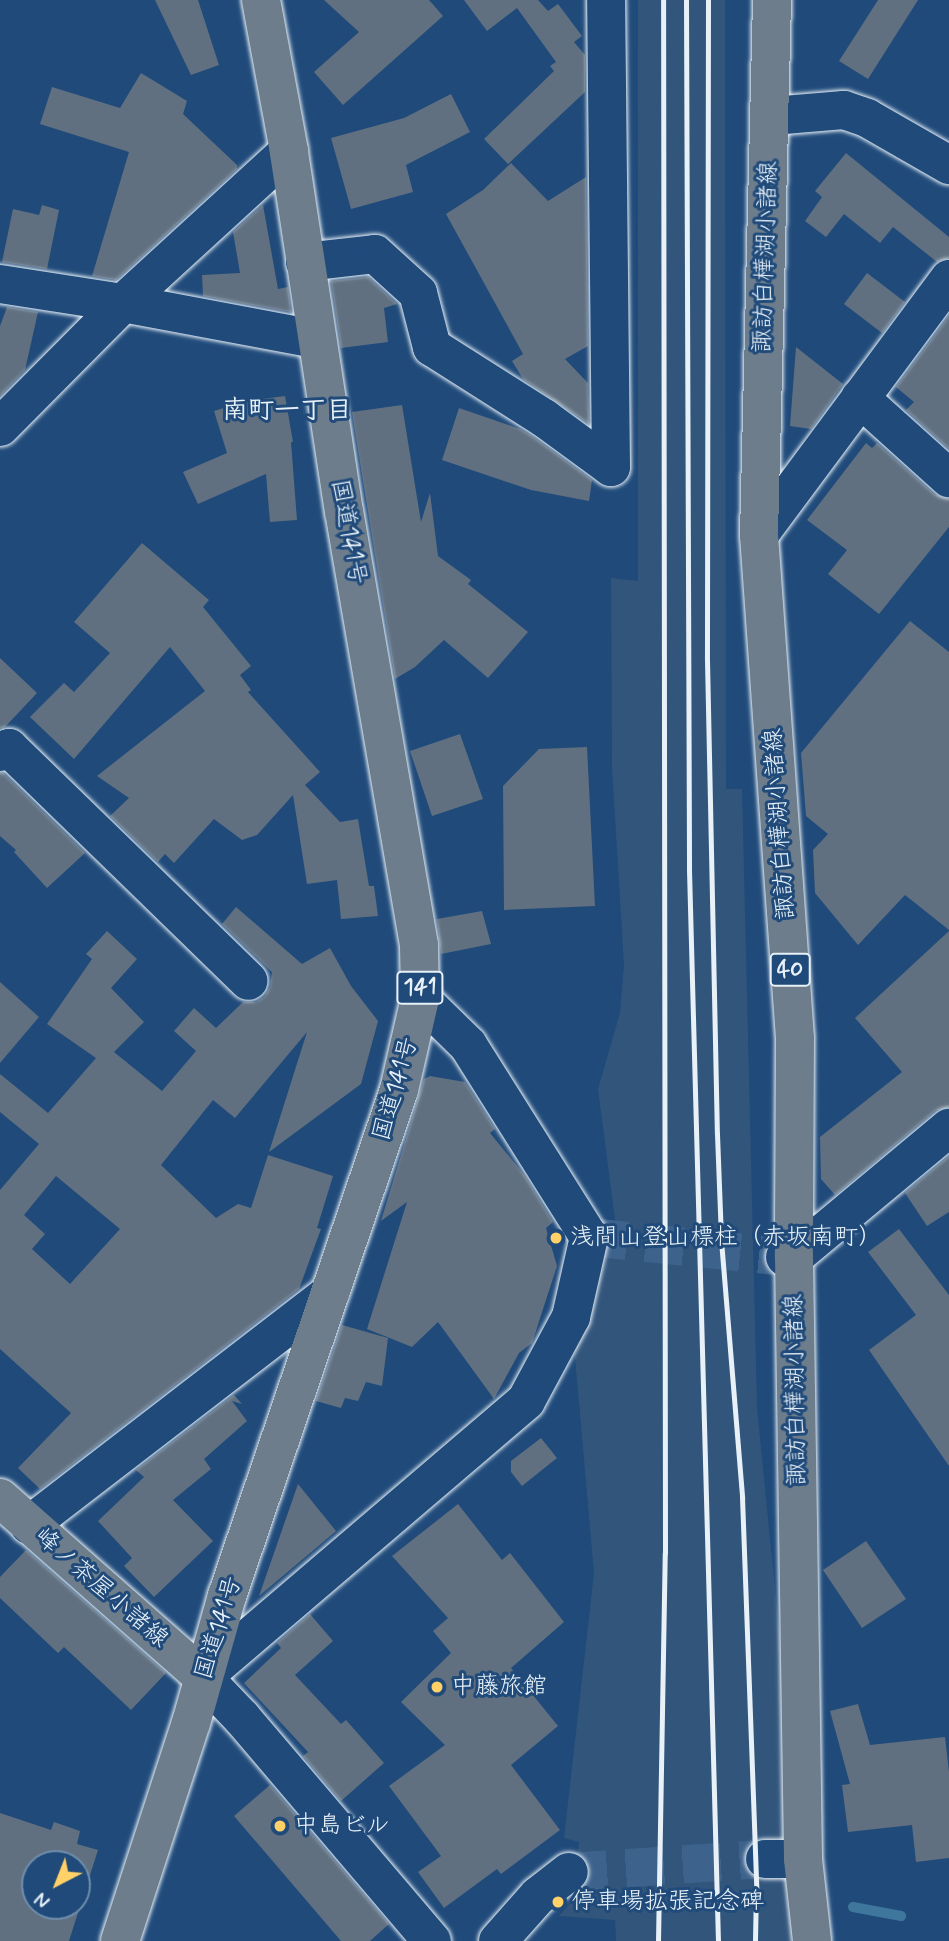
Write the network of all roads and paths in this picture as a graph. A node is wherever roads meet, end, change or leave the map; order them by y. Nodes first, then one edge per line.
1 (261, 0) edge
2 (606, 0) edge
3 (772, 0) edge
4 (772, 116) junction
5 (289, 151) junction
6 (949, 165) edge
7 (305, 262) junction
8 (949, 279) edge
9 (0, 285) edge
10 (123, 303) junction
11 (316, 339) junction
12 (860, 398) junction
13 (0, 427) edge
14 (949, 478) edge
15 (759, 535) junction
16 (0, 752) edge
17 (249, 981) dead end
18 (420, 998) junction
19 (949, 1128) edge
20 (789, 1257) junction
21 (330, 1293) junction
22 (0, 1498) edge
23 (29, 1525) junction
24 (203, 1677) junction
25 (765, 1858) tunnel mouth
26 (803, 1859) junction
27 (569, 1872) tunnel mouth
28 (120, 1941) edge
29 (432, 1941) edge
30 (498, 1941) edge
31 (812, 1941) edge

1 - 5 main road, 国道141号 / 141
2 - 7 street
3 - 4 main road, 諏訪白樺湖小諸線 / 40
4 - 6 street
4 - 15 main road, 諏訪白樺湖小諸線 / 40
5 - 7 main road, 国道141号 / 141
5 - 10 street
7 - 11 main road, 国道141号 / 141
8 - 12 street
9 - 10 street
10 - 11 street
10 - 13 street
11 - 18 main road, 国道141号 / 141
12 - 14 street
12 - 15 street
15 - 20 main road, 諏訪白樺湖小諸線 / 40
16 - 17 street
18 - 21 main road, 国道141号 / 141
18 - 24 street
19 - 20 street
20 - 26 main road, 諏訪白樺湖小諸線 / 40
21 - 23 street
21 - 24 main road, 国道141号 / 141
22 - 23 main road, 峰ノ茶屋小諸線
23 - 24 main road, 峰ノ茶屋小諸線
24 - 28 main road, 国道141号 / 141
24 - 29 street
25 - 26 street
26 - 31 main road, 諏訪白樺湖小諸線 / 40
27 - 30 street

